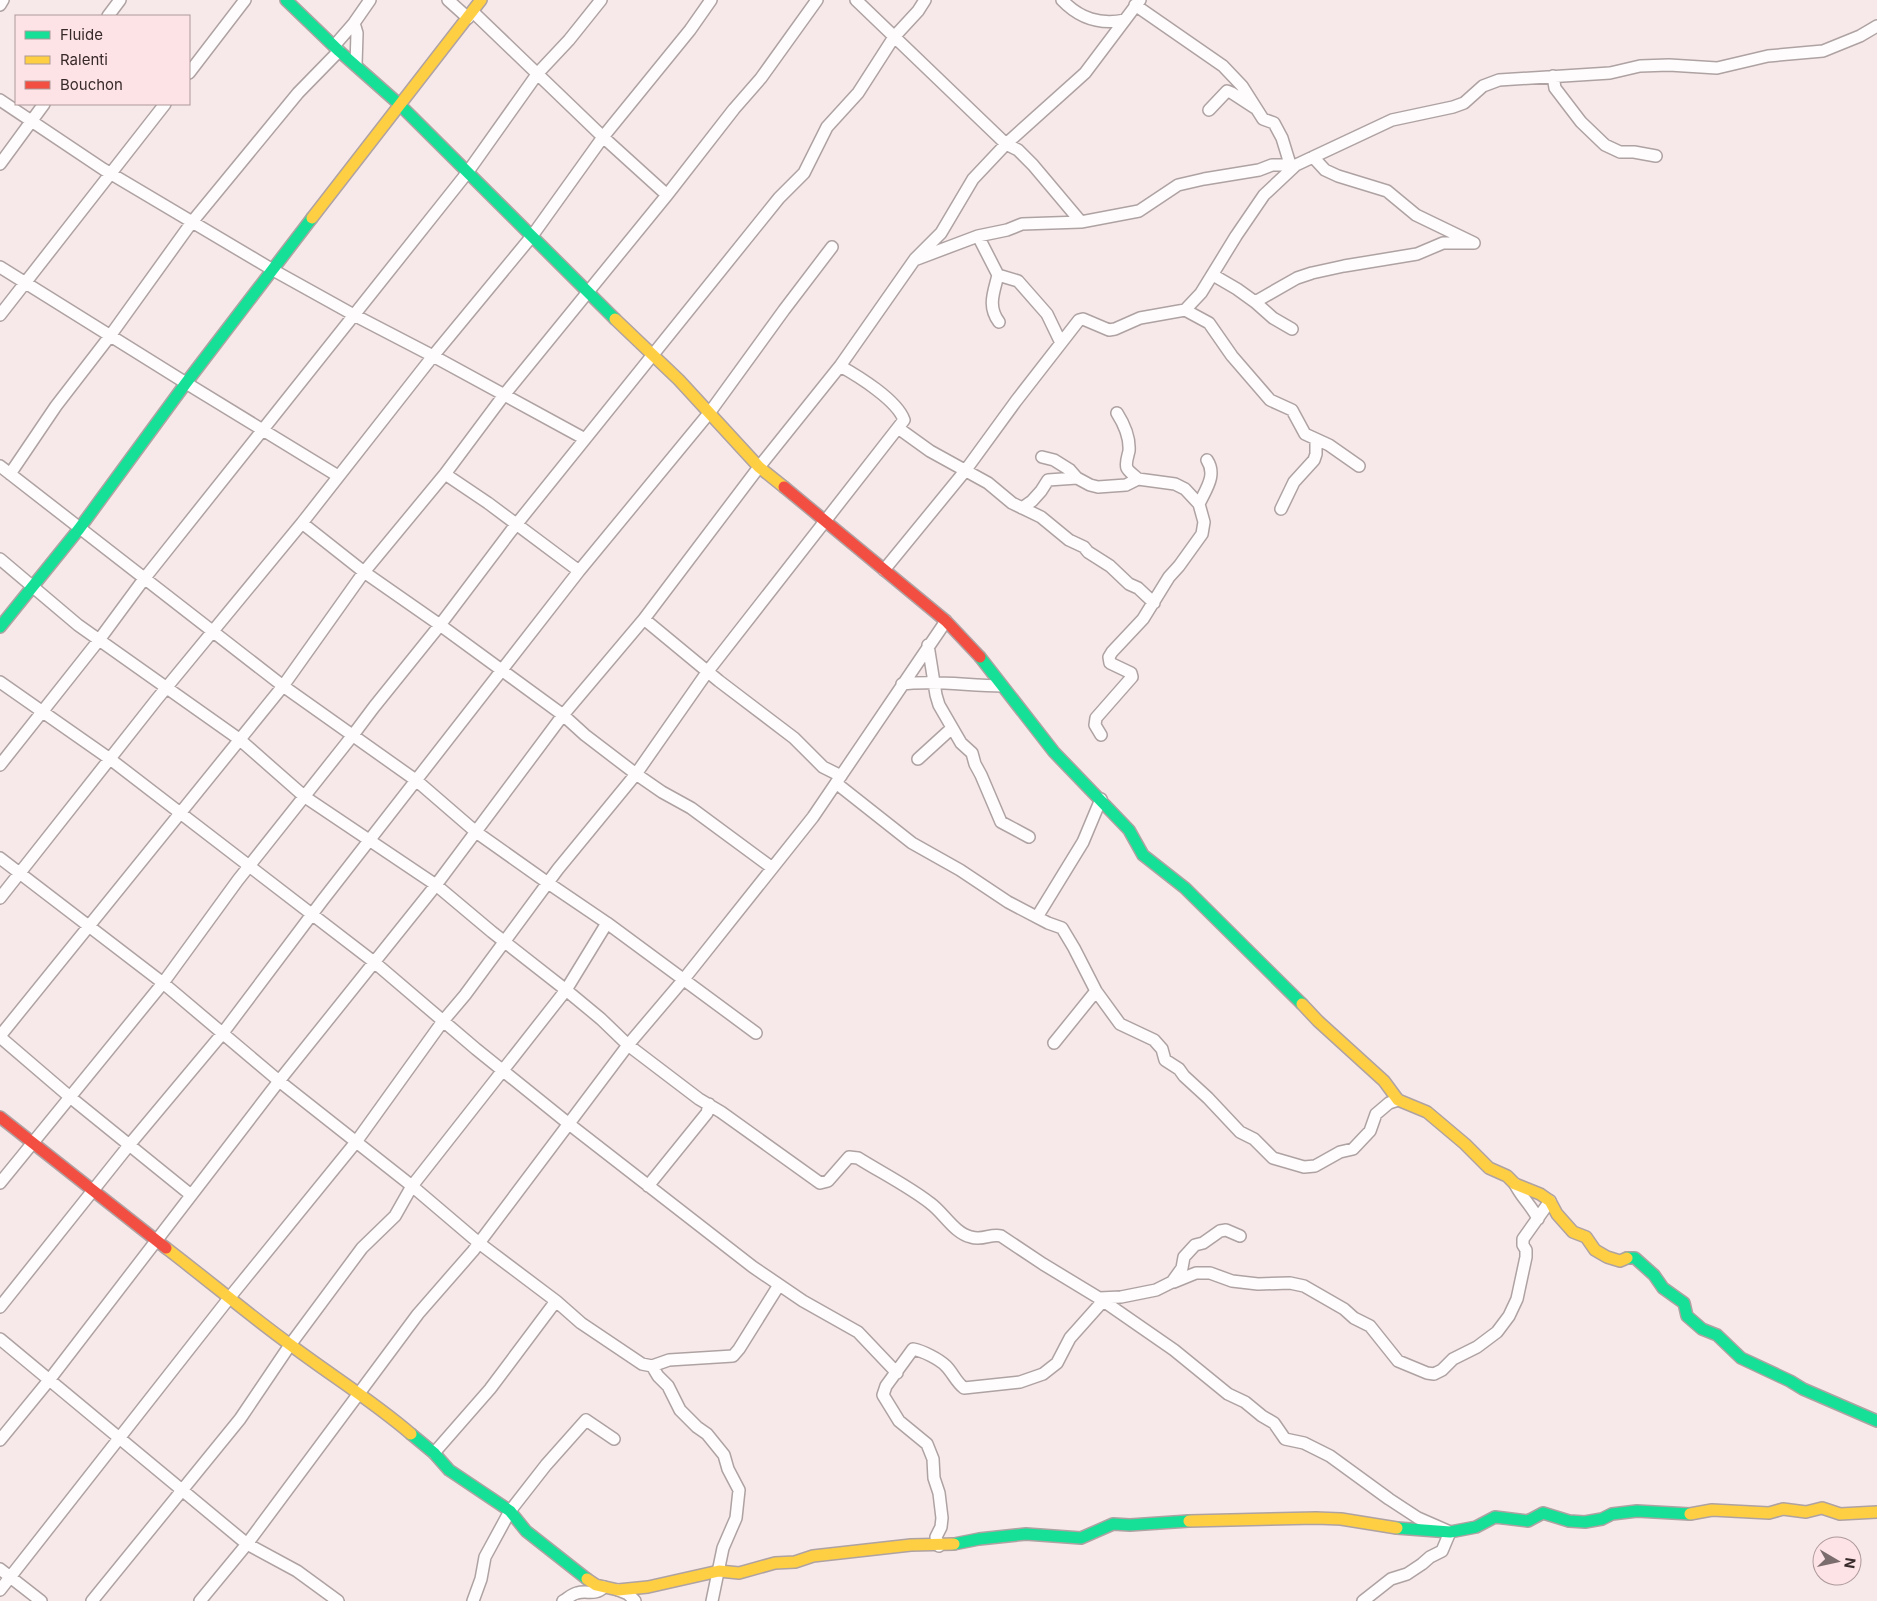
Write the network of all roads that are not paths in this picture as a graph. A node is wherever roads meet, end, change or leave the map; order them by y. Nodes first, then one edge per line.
1 (3, 0) edge
2 (120, 0) edge
3 (245, 0) edge
4 (286, 0) edge
5 (370, 0) edge
6 (448, 0) edge
7 (481, 0) edge
8 (601, 0) edge
9 (711, 0) edge
10 (817, 0) edge
11 (856, 0) edge
12 (925, 0) edge
13 (1062, 0) edge
14 (1138, 2) edge
15 (0, 5) edge
16 (109, 15) edge
17 (470, 15) junction
18 (354, 23) junction
19 (1877, 26) edge
20 (1112, 27) junction
21 (894, 37) junction
22 (337, 49) junction
23 (356, 65) junction
24 (190, 72) edge
25 (538, 73) junction
26 (1553, 76) junction
27 (0, 100) edge
28 (399, 104) junction
29 (43, 105) edge
30 (164, 105) edge
31 (1255, 108) junction
32 (1209, 110) dead end
33 (31, 121) junction
34 (603, 137) junction
35 (1006, 144) junction
36 (1656, 156) dead end
37 (1313, 157) junction
38 (0, 164) edge
39 (1294, 164) junction
40 (467, 173) junction
41 (111, 174) junction
42 (667, 195) junction
43 (192, 222) junction
44 (1081, 222) junction
45 (532, 236) junction
46 (978, 236) junction
47 (832, 247) dead end
48 (915, 259) junction
49 (0, 267) edge
50 (273, 270) junction
51 (998, 275) junction
52 (1213, 275) junction
53 (24, 283) junction
54 (587, 292) junction
55 (1255, 302) junction
56 (1185, 310) junction
57 (0, 315) edge
58 (354, 315) junction
59 (1000, 322) dead end
60 (1292, 329) dead end
61 (110, 336) junction
62 (1061, 343) junction
63 (652, 354) junction
64 (433, 356) junction
65 (840, 366) junction
66 (859, 377) junction
67 (186, 383) junction
68 (819, 392) junction
69 (504, 395) junction
70 (710, 412) junction
71 (1116, 413) dead end
72 (898, 428) junction
73 (263, 429) junction
74 (585, 439) junction
75 (1316, 440) junction
76 (1042, 457) dead end
77 (1207, 460) dead end
78 (0, 466) edge
79 (1359, 466) dead end
80 (759, 467) junction
81 (965, 471) junction
82 (10, 474) junction
83 (445, 474) junction
84 (338, 476) junction
85 (1077, 478) junction
86 (1138, 479) junction
87 (1199, 504) junction
88 (1022, 508) junction
89 (1281, 509) dead end
90 (825, 521) junction
91 (302, 523) junction
92 (517, 524) junction
93 (79, 529) junction
94 (0, 559) edge
95 (884, 570) junction
96 (579, 571) junction
97 (364, 572) junction
98 (144, 579) junction
99 (33, 586) junction
100 (1154, 602) junction
101 (644, 619) junction
102 (946, 621) junction
103 (440, 624) junction
104 (0, 627) edge
105 (213, 631) junction
106 (99, 640) junction
107 (928, 645) junction
108 (502, 670) junction
109 (708, 671) junction
110 (0, 682) edge
111 (935, 683) junction
112 (902, 684) junction
113 (283, 686) junction
114 (1002, 686) junction
115 (167, 688) junction
116 (43, 711) junction
117 (563, 715) junction
118 (952, 728) junction
119 (354, 735) junction
120 (1101, 735) dead end
121 (239, 739) junction
122 (110, 759) junction
123 (918, 759) dead end
124 (0, 765) edge
125 (636, 774) junction
126 (838, 779) junction
127 (417, 781) junction
128 (305, 797) junction
129 (1101, 799) junction
130 (179, 813) junction
131 (476, 832) junction
132 (1029, 838) dead end
133 (369, 840) junction
134 (0, 858) edge
135 (248, 867) junction
136 (772, 867) junction
137 (20, 873) junction
138 (548, 883) junction
139 (436, 885) junction
140 (0, 898) edge
141 (311, 915) junction
142 (1037, 917) junction
143 (607, 923) junction
144 (88, 925) junction
145 (504, 941) junction
146 (374, 962) junction
147 (684, 979) junction
148 (163, 983) junction
149 (566, 990) junction
150 (1096, 991) junction
151 (443, 1021) junction
152 (756, 1033) dead end
153 (222, 1034) junction
154 (0, 1036) edge
155 (1054, 1043) dead end
156 (628, 1046) junction
157 (503, 1070) junction
158 (278, 1081) junction
159 (70, 1098) junction
160 (1398, 1100) junction
161 (709, 1104) junction
162 (0, 1117) edge
163 (569, 1124) junction
164 (356, 1142) junction
165 (33, 1143) junction
166 (130, 1144) junction
167 (0, 1183) edge
168 (1515, 1184) junction
169 (412, 1186) junction
170 (648, 1186) junction
171 (92, 1190) junction
172 (192, 1195) junction
173 (1550, 1201) junction
174 (1557, 1214) junction
175 (1538, 1220) junction
176 (1240, 1236) dead end
177 (157, 1240) junction
178 (478, 1243) junction
179 (1172, 1282) junction
180 (779, 1285) junction
181 (230, 1297) junction
182 (1101, 1300) junction
183 (556, 1302) junction
184 (0, 1307) edge
185 (0, 1339) edge
186 (290, 1345) junction
187 (652, 1366) junction
188 (897, 1372) junction
189 (50, 1379) junction
190 (359, 1395) junction
191 (1877, 1421) edge
192 (119, 1437) junction
193 (614, 1439) dead end
194 (0, 1440) edge
195 (434, 1453) junction
196 (182, 1489) junction
197 (510, 1511) junction
198 (1877, 1512) edge
199 (1450, 1532) junction
200 (247, 1544) junction
201 (939, 1546) junction
202 (0, 1569) edge
203 (719, 1571) junction
204 (11, 1578) junction
205 (604, 1587) junction
206 (0, 1590) edge
207 (618, 1590) junction
208 (41, 1601) edge
209 (92, 1601) edge
210 (200, 1601) edge
211 (338, 1601) edge
212 (473, 1601) edge
213 (563, 1601) edge
214 (634, 1601) edge
215 (712, 1601) edge
216 (1363, 1601) edge

1 - 15 street
2 - 16 street
3 - 24 street
4 - 22 street
5 - 18 street
6 - 17 street
7 - 17 street
8 - 25 street
9 - 34 street
10 - 42 street
11 - 21 street
12 - 21 street
13 - 20 street
14 - 20 street
14 - 31 street
17 - 25 street
17 - 28 street
18 - 22 street
18 - 23 street
19 - 26 street
20 - 35 street
21 - 35 street
21 - 63 street
22 - 23 street
22 - 43 street
23 - 28 street
25 - 34 street
25 - 40 street
26 - 36 street
26 - 37 street
27 - 33 street
28 - 40 street
28 - 50 street
29 - 33 street
30 - 41 street
31 - 32 street
31 - 39 street
33 - 38 street
33 - 41 street
34 - 42 street
34 - 45 street
35 - 44 street
35 - 48 street
37 - 39 street
37 - 55 street
39 - 44 street
39 - 52 street
40 - 45 street
40 - 58 street
41 - 43 street
41 - 53 street
42 - 54 street
43 - 50 street
43 - 61 street
44 - 46 street
45 - 54 street
45 - 64 street
46 - 48 street
46 - 51 street
47 - 70 street
48 - 65 street
49 - 53 street
50 - 58 street
50 - 67 street
51 - 59 street
51 - 62 street
52 - 55 street
52 - 56 street
53 - 57 street
53 - 61 street
54 - 63 street
54 - 69 street
55 - 60 street
56 - 62 street
56 - 75 street
58 - 64 street
58 - 73 street
61 - 67 street
61 - 82 street
62 - 81 street
63 - 70 street
63 - 74 street
64 - 69 street
64 - 84 street
65 - 66 street
65 - 68 street
66 - 68 street
66 - 72 street
67 - 73 street
67 - 93 street
68 - 80 street
69 - 74 street
69 - 83 street
70 - 80 street
70 - 96 street
71 - 86 street
72 - 81 street
72 - 90 street
73 - 84 street
73 - 98 street
74 - 92 street
75 - 79 street
75 - 89 street
76 - 85 street
77 - 87 street
78 - 82 street
80 - 90 street
80 - 101 street
81 - 88 street
81 - 95 street
82 - 93 street
83 - 92 street
83 - 97 street
84 - 91 street
85 - 86 street
85 - 88 street
86 - 87 street
87 - 100 street
88 - 100 street
90 - 95 street
90 - 109 street
91 - 97 street
91 - 105 street
92 - 96 street
92 - 103 street
93 - 98 street
93 - 99 street
94 - 99 street
95 - 102 street
96 - 108 street
97 - 103 street
97 - 113 street
98 - 105 street
98 - 106 street
99 - 104 street
99 - 106 street
100 - 120 street
101 - 109 street
101 - 117 street
102 - 107 street
102 - 114 street
103 - 108 street
103 - 119 street
105 - 113 street
105 - 115 street
106 - 115 street
106 - 116 street
107 - 111 street
107 - 112 street
108 - 117 street
108 - 127 street
109 - 125 street
109 - 126 street
110 - 116 street
111 - 112 street
111 - 114 street
111 - 118 street
112 - 126 street
113 - 119 street
113 - 121 street
114 - 129 street
115 - 121 street
115 - 122 street
116 - 122 street
116 - 124 street
117 - 125 street
117 - 131 street
118 - 123 street
118 - 132 street
119 - 127 street
119 - 128 street
121 - 128 street
121 - 130 street
122 - 130 street
122 - 137 street
125 - 136 street
125 - 138 street
126 - 136 street
126 - 142 street
127 - 131 street
127 - 133 street
128 - 133 street
128 - 135 street
129 - 142 street
129 - 160 street
130 - 135 street
130 - 144 street
131 - 138 street
131 - 139 street
133 - 139 street
133 - 141 street
134 - 137 street
135 - 141 street
135 - 148 street
136 - 147 street
137 - 140 street
137 - 144 street
138 - 143 street
138 - 145 street
139 - 145 street
139 - 146 street
141 - 146 street
141 - 153 street
142 - 150 street
143 - 147 street
143 - 149 street
144 - 148 street
144 - 154 street
145 - 149 street
145 - 151 street
146 - 151 street
146 - 158 street
147 - 152 street
147 - 156 street
148 - 153 street
148 - 159 street
149 - 156 street
149 - 157 street
150 - 155 street
150 - 160 street
151 - 157 street
151 - 164 street
153 - 158 street
153 - 166 street
154 - 159 street
156 - 161 street
156 - 163 street
157 - 163 street
157 - 169 street
158 - 164 street
158 - 172 street
159 - 165 street
159 - 166 street
160 - 168 street
161 - 170 street
161 - 182 street
162 - 165 street
163 - 170 street
163 - 178 street
164 - 169 street
164 - 181 street
165 - 167 street
165 - 171 street
166 - 171 street
166 - 172 street
168 - 173 street
168 - 175 street
169 - 178 street
169 - 186 street
170 - 180 street
171 - 177 street
171 - 184 street
172 - 177 street
173 - 174 street
173 - 175 street
174 - 175 street
174 - 191 street
175 - 179 street
176 - 179 street
177 - 181 street
177 - 189 street
178 - 183 street
178 - 190 street
179 - 182 street
180 - 187 street
180 - 188 street
181 - 186 street
181 - 192 street
182 - 188 street
182 - 199 street
183 - 187 street
183 - 195 street
185 - 189 street
186 - 190 street
186 - 196 street
187 - 203 street
188 - 201 street
189 - 192 street
189 - 194 street
190 - 195 street
190 - 200 street
192 - 196 street
192 - 204 street
193 - 197 street
195 - 197 street
196 - 200 street
196 - 209 street
197 - 205 street
197 - 212 street
198 - 199 street
199 - 201 street
199 - 216 street
200 - 210 street
200 - 211 street
201 - 203 street
202 - 204 street
203 - 207 street
203 - 215 street
204 - 206 street
204 - 208 street
205 - 207 street
205 - 213 street
207 - 214 street

